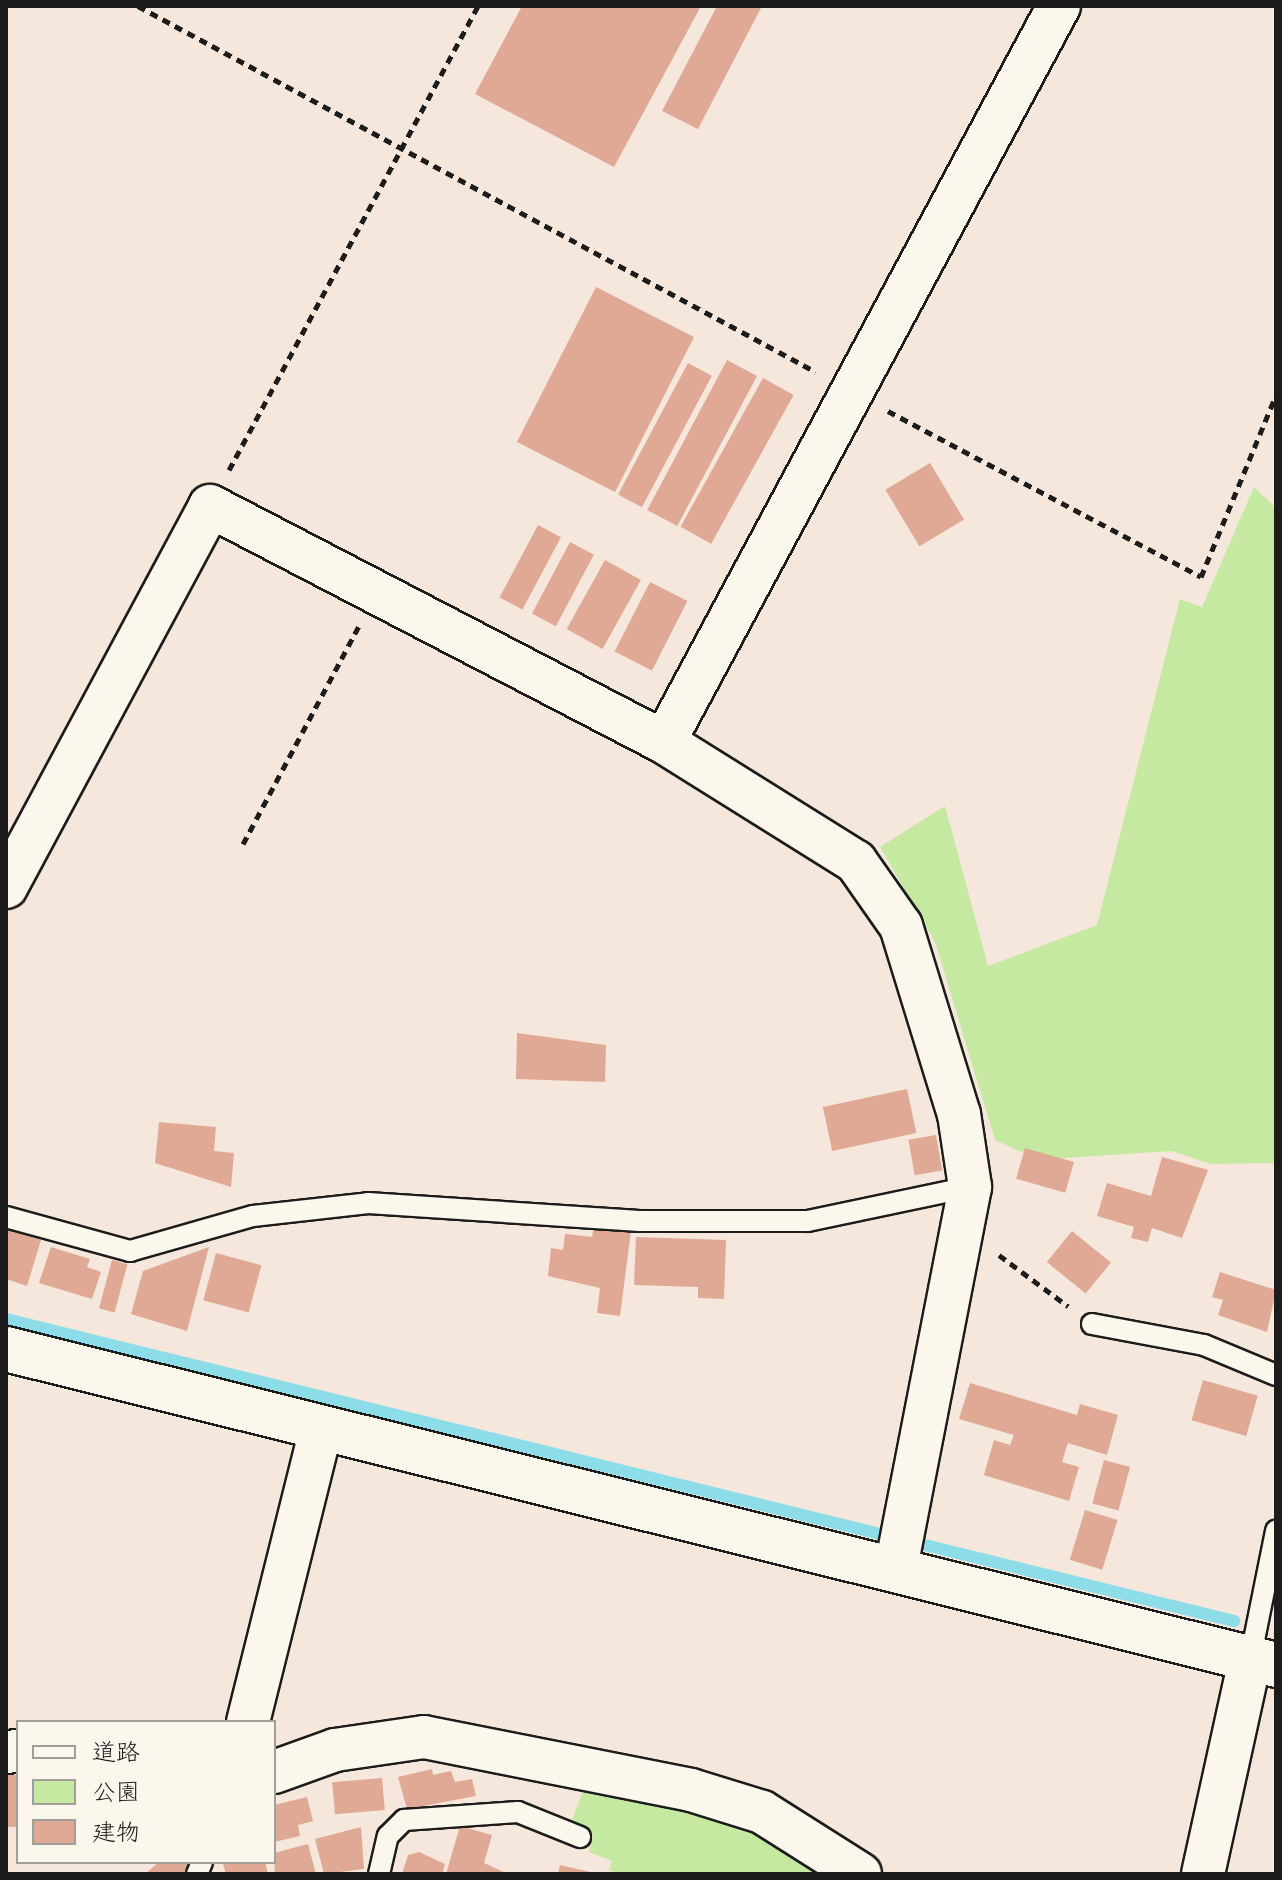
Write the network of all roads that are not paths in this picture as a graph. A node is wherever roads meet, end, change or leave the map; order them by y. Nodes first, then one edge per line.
1 (1059, 6) edge
2 (664, 742) junction
3 (6, 887) edge
4 (970, 1187) junction
5 (6, 1217) edge
6 (1092, 1324) road end
7 (6, 1349) edge
8 (1276, 1375) edge
9 (321, 1429) junction
10 (1276, 1531) edge
11 (896, 1568) junction
12 (1263, 1662) edge
13 (248, 1720) edge
14 (276, 1771) edge
15 (580, 1837) dead end
16 (853, 1872) edge
17 (379, 1874) edge
18 (1203, 1874) edge

1 - 2 street
2 - 3 street
2 - 4 street
4 - 5 lane
4 - 11 street
6 - 8 lane
7 - 9 street
9 - 11 street
9 - 13 street
10 - 12 lane
11 - 12 street
12 - 18 street
14 - 16 street
15 - 17 lane

